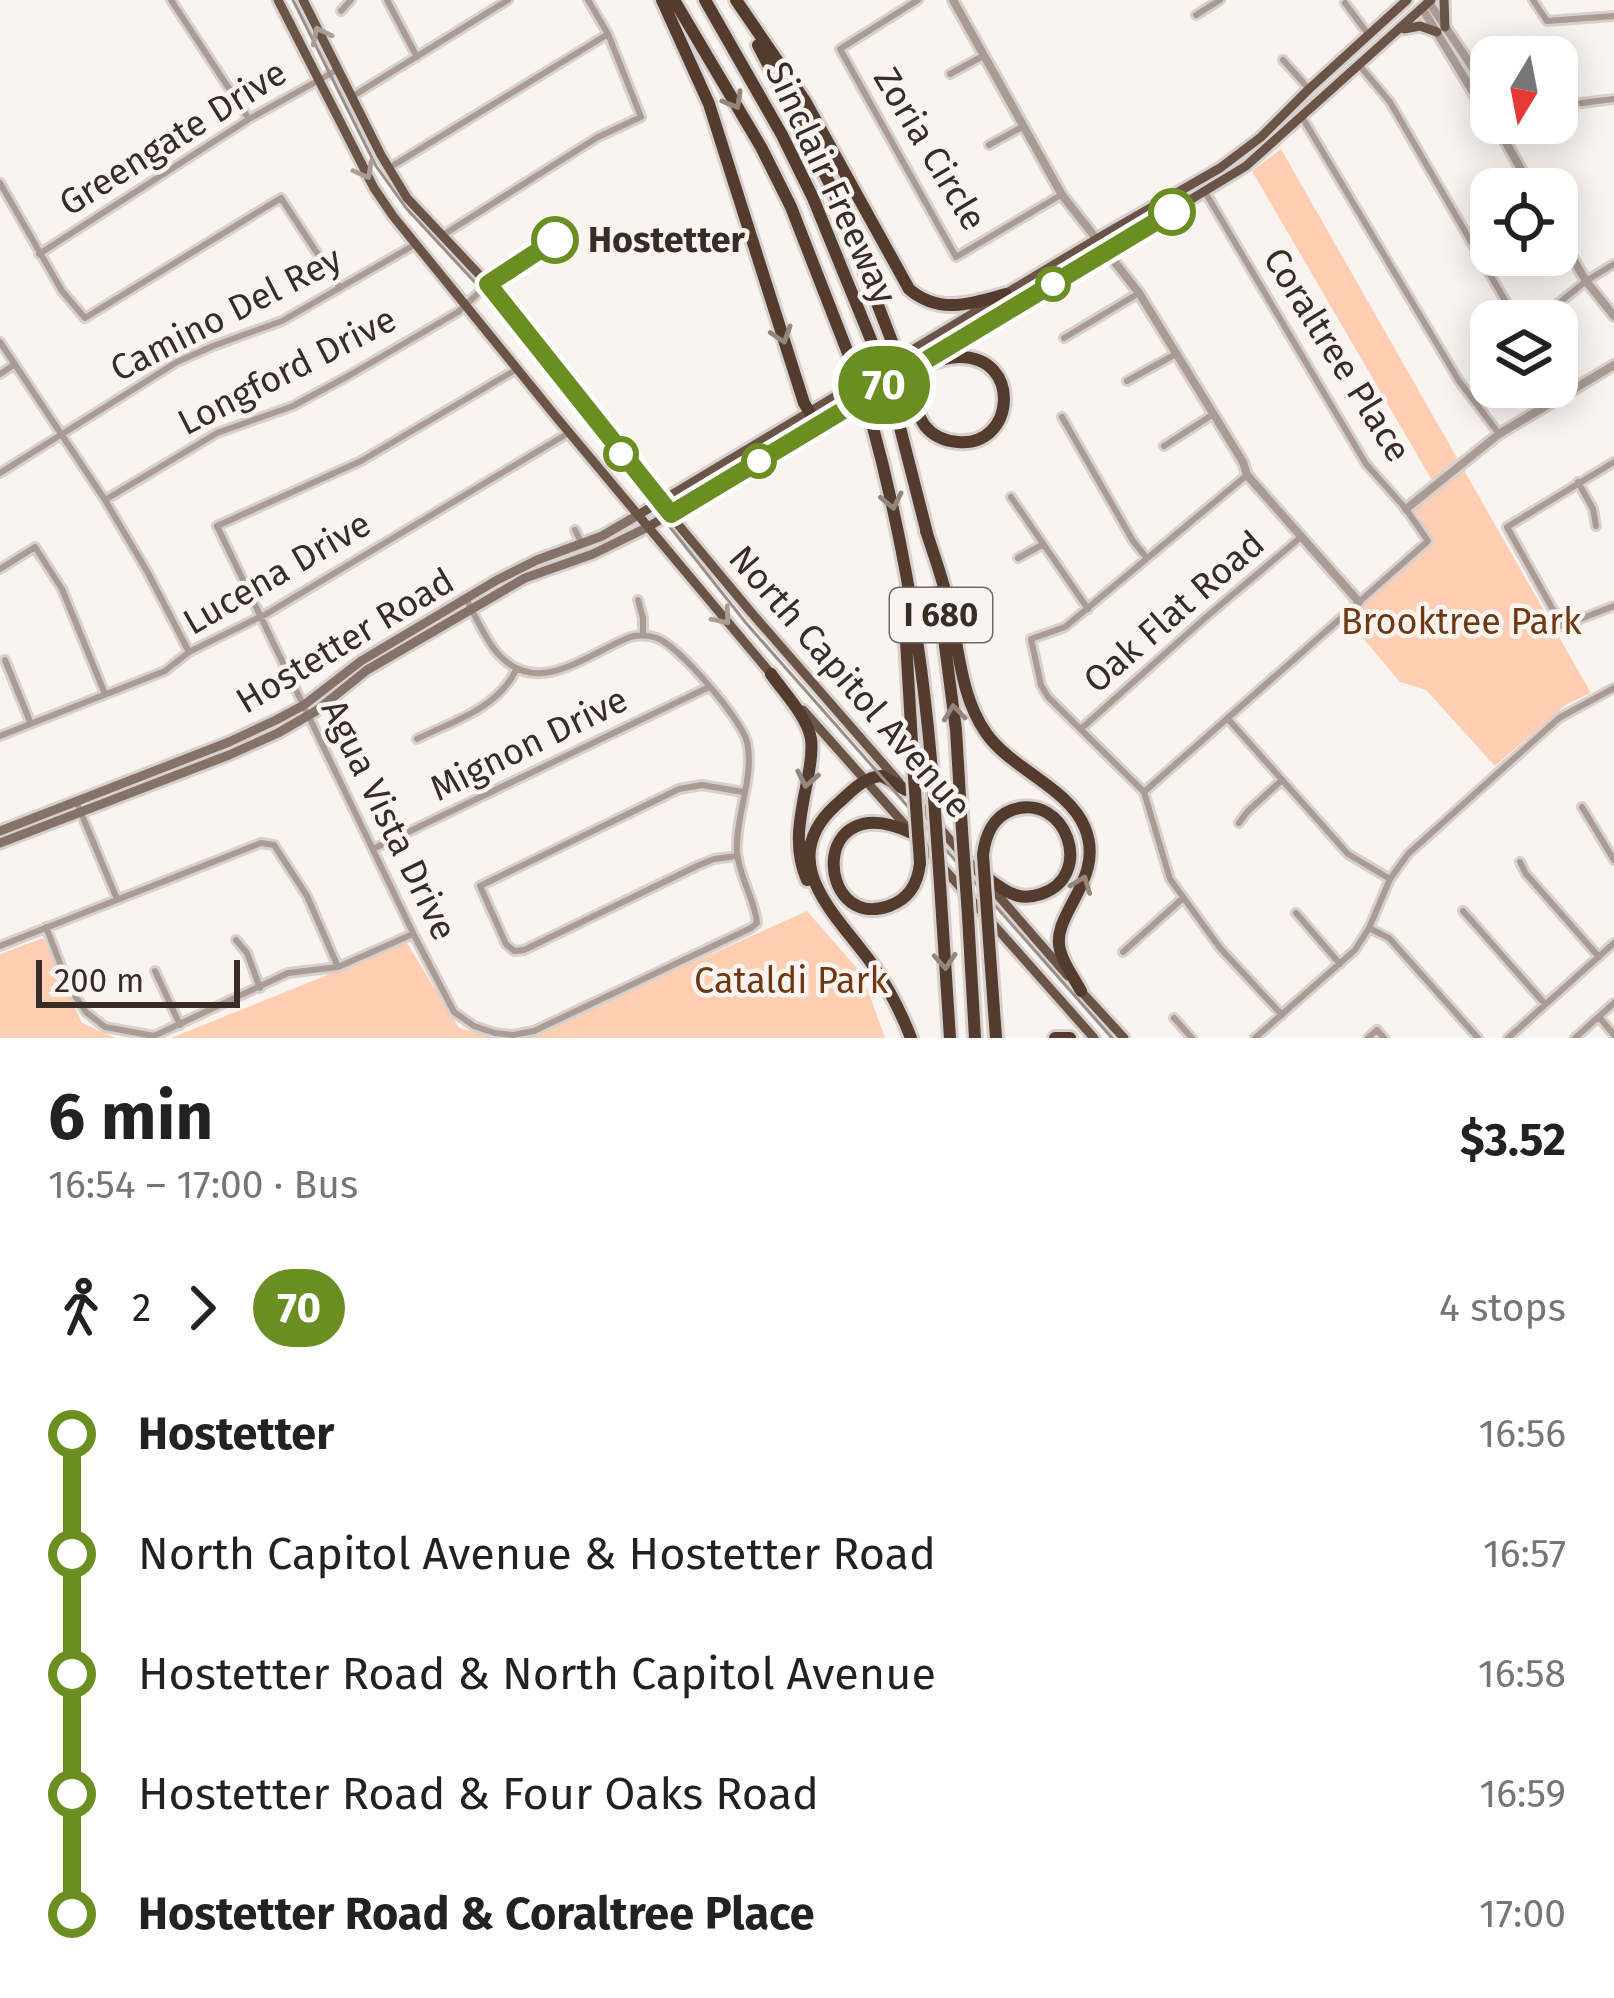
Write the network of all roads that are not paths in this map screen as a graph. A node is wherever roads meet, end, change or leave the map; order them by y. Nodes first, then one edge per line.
1 (171, 0) edge
2 (278, 0) edge
3 (303, 0) edge
4 (351, 0) edge
5 (387, 0) edge
6 (508, 0) edge
7 (588, 0) edge
8 (662, 0) edge
9 (674, 0) edge
10 (705, 0) edge
11 (734, 0) edge
12 (918, 0) edge
13 (953, 0) edge
14 (1220, 0) edge
15 (1444, 0) edge
16 (1534, 0) edge
17 (1426, 2) edge
18 (1345, 3) dead end
19 (1400, 3) edge
20 (341, 11) dead end
21 (1196, 15) dead end
22 (1614, 16) edge
23 (1441, 30) junction
24 (1394, 33) junction
25 (608, 34) junction
26 (1369, 34) junction
27 (983, 56) junction
28 (417, 57) junction
29 (1283, 60) dead end
30 (1359, 64) junction
31 (1470, 67) edge
32 (337, 70) junction
33 (950, 74) dead end
34 (318, 80) junction
35 (1309, 89) junction
36 (351, 97) junction
37 (1614, 99) edge
38 (1581, 103) dead end
39 (1302, 117) junction
40 (249, 119) junction
41 (1022, 127) junction
42 (989, 146) dead end
43 (388, 169) junction
44 (0, 183) edge
45 (1205, 192) junction
46 (1062, 195) junction
47 (443, 235) junction
48 (1096, 240) junction
49 (416, 244) junction
50 (1106, 252) junction
51 (39, 254) junction
52 (1614, 265) edge
53 (1578, 267) edge
54 (1586, 281) junction
55 (488, 284) junction
56 (340, 288) junction
57 (1139, 292) junction
58 (1006, 294) junction
59 (1505, 300) edge
60 (1563, 300) edge
61 (466, 305) junction
62 (1614, 316) edge
63 (1064, 338) dead end
64 (0, 341) edge
65 (1176, 354) junction
66 (15, 364) junction
67 (1614, 365) edge
68 (914, 368) junction
69 (518, 369) junction
70 (0, 374) edge
71 (1127, 381) dead end
72 (809, 413) junction
73 (1212, 415) junction
74 (1061, 417) dead end
75 (818, 426) junction
76 (570, 432) junction
77 (62, 434) junction
78 (1499, 434) junction
79 (1164, 446) dead end
80 (1614, 462) edge
81 (0, 473) edge
82 (1247, 476) junction
83 (1578, 482) junction
84 (1010, 497) dead end
85 (105, 500) junction
86 (662, 502) junction
87 (1406, 509) junction
88 (671, 514) junction
89 (638, 515) junction
90 (1596, 526) dead end
91 (648, 527) junction
92 (575, 530) dead end
93 (926, 530) junction
94 (1301, 537) junction
95 (583, 544) junction
96 (1042, 545) junction
97 (1018, 559) dead end
98 (1147, 559) junction
99 (0, 568) edge
100 (548, 569) junction
101 (552, 581) dead end
102 (910, 586) junction
103 (638, 600) dead end
104 (1359, 602) junction
105 (469, 604) junction
106 (1614, 606) edge
107 (1088, 609) junction
108 (260, 618) junction
109 (643, 635) junction
110 (189, 652) junction
111 (5, 660) dead end
112 (516, 670) junction
113 (771, 674) junction
114 (709, 687) junction
115 (1614, 688) edge
116 (105, 694) junction
117 (306, 710) junction
118 (1228, 719) junction
119 (31, 724) junction
120 (1082, 728) junction
121 (0, 736) edge
122 (416, 739) dead end
123 (865, 780) junction
124 (1282, 780) junction
125 (910, 784) junction
126 (743, 792) junction
127 (1144, 792) junction
128 (78, 806) junction
129 (1582, 807) dead end
130 (1239, 823) dead end
131 (0, 831) edge
132 (912, 833) junction
133 (0, 843) edge
134 (373, 849) junction
135 (737, 856) junction
136 (1614, 860) edge
137 (1520, 862) dead end
138 (979, 873) junction
139 (1390, 879) junction
140 (966, 895) junction
141 (1182, 898) junction
142 (117, 899) junction
143 (1462, 910) dead end
144 (1296, 913) dead end
145 (833, 914) junction
146 (46, 928) junction
147 (1369, 928) junction
148 (413, 934) junction
149 (236, 940) dead end
150 (1614, 943) edge
151 (0, 946) edge
152 (1123, 952) dead end
153 (1599, 957) junction
154 (1340, 964) junction
155 (338, 967) junction
156 (155, 971) dead end
157 (260, 988) junction
158 (1081, 991) junction
159 (1545, 1004) junction
160 (1614, 1004) edge
161 (1282, 1015) junction
162 (1599, 1017) junction
163 (1174, 1018) dead end
164 (180, 1025) junction
165 (1614, 1035) edge
166 (911, 1038) edge
167 (950, 1038) edge
168 (975, 1038) edge
169 (996, 1038) edge
170 (1054, 1038) edge
171 (1070, 1038) edge
172 (1094, 1038) edge
173 (1124, 1038) edge
174 (1192, 1038) edge
175 (1256, 1038) edge
176 (1368, 1038) edge
177 (1384, 1038) edge
178 (1478, 1038) edge
179 (1508, 1038) edge
180 (1575, 1038) edge

1 - 40 street
2 - 34 main road, North Capitol Avenue
32 -> 3 main road, North Capitol Avenue
4 - 20 street
5 - 28 street
6 - 28 street
7 - 25 street
8 -> 72 highway
9 -> 102 highway, Sinclair Freeway / I 680, bridge
10 - 93 highway, Sinclair Freeway / I 680, bridge
11 - 58 highway
11 - 68 highway, bridge
12 - 46 street, Zoria Circle
13 - 27 street
14 - 21 street
15 - 23 main road
16 - 22 street
17 - 23 street
17 - 24 main road, Hostetter Road
18 - 26 street
19 - 26 main road, Hostetter Road
23 - 24 main road
23 - 31 street
24 - 30 main road, Hostetter Road
25 - 43 street
25 - 47 street
26 - 35 main road, Hostetter Road
27 - 33 street
27 - 41 street
28 - 36 street
29 - 35 street
30 - 39 main road, Hostetter Road
30 - 59 street
32 - 34 street, Greengate Drive
32 - 36 main road, North Capitol Avenue
34 - 40 street, Greengate Drive
34 -> 49 main road, North Capitol Avenue
35 - 48 main road, Hostetter Road
36 - 43 main road, North Capitol Avenue
37 - 38 street
39 - 45 main road, Hostetter Road
39 - 78 street
40 - 51 street, Greengate Drive
41 - 42 street
41 - 46 street
43 - 47 main road, North Capitol Avenue
44 - 51 street
45 - 50 main road, Hostetter Road
45 - 87 street, Coraltree Place
46 - 48 street
47 - 55 main road, North Capitol Avenue
48 - 50 street
48 - 58 main road, Hostetter Road
49 - 56 street, Camino Del Rey
49 - 61 main road, North Capitol Avenue
50 - 57 street
50 - 68 main road, Hostetter Road
51 - 56 street
52 - 54 street
53 - 54 street
54 - 60 street
54 - 62 street
55 - 61 street, Longford Drive
55 - 86 main road, North Capitol Avenue
56 - 77 street, Camino Del Rey
57 - 63 street
57 - 65 street
58 - 72 main road, Hostetter Road
61 - 69 main road, North Capitol Avenue
61 - 85 street, Longford Drive
64 - 66 street
65 - 71 street
65 - 73 street
66 - 70 street
66 - 77 street
67 - 78 street
68 - 75 main road, Hostetter Road
69 - 76 main road, North Capitol Avenue
69 - 108 street, Agua Vista Drive
72 - 75 highway
72 - 86 main road, Hostetter Road
73 - 79 street
73 - 82 street
74 - 98 street
75 - 88 main road, Hostetter Road
76 - 89 main road, North Capitol Avenue
76 - 108 street, Lucena Drive
77 - 81 street, Camino Del Rey
77 - 85 street
78 - 87 street
80 - 83 street
82 - 94 street
82 - 98 street
83 - 90 street
83 - 106 street
84 - 96 street
85 - 110 street
86 - 88 main road, North Capitol Avenue
86 - 89 main road, Hostetter Road
87 - 104 street, Coraltree Place
88 - 91 main road, Hostetter Road
88 - 125 main road, North Capitol Avenue
89 - 91 main road, North Capitol Avenue
89 - 95 main road, Hostetter Road
91 - 100 main road, Hostetter Road
91 -> 113 main road, North Capitol Avenue
92 - 95 street
140 -> 93 highway, Sinclair Freeway / I 680, bridge
158 -> 93 highway
94 - 104 street
94 - 120 street, Oak Flat Road
95 - 105 main road, Hostetter Road
96 - 97 street
96 - 107 street
98 - 107 street
99 - 116 street
100 - 101 street
100 - 105 main road, Hostetter Road
102 - 125 highway
102 -> 167 highway, Sinclair Freeway / I 680, bridge
103 - 109 street
104 - 118 street
105 - 112 street
105 - 117 main road, Hostetter Road
107 - 120 street
108 - 110 street, Lucena Drive
108 - 117 street, Agua Vista Drive
109 - 112 street
109 - 114 street
110 - 116 street, Lucena Drive
111 - 119 street
112 - 122 street
113 - 123 main road, North Capitol Avenue
113 -> 145 highway
114 - 126 street
114 - 134 street, Mignon Drive
115 - 139 street
116 - 119 street, Lucena Drive
117 - 128 main road, Hostetter Road
117 - 134 street, Agua Vista Drive
118 - 124 street
118 - 127 street
119 - 121 street, Lucena Drive
120 - 127 street
123 - 125 highway
123 - 132 main road, North Capitol Avenue
123 - 145 highway
124 - 130 street
124 - 139 street
125 - 132 highway, bridge
125 - 138 main road, North Capitol Avenue
126 - 135 street
126 - 135 street
127 - 141 street
128 - 131 main road, Hostetter Road
128 - 133 main road, Hostetter Road
128 - 142 street
129 - 136 street
132 - 140 main road, North Capitol Avenue
134 - 148 street, Agua Vista Drive
135 - 148 street, Agua Vista Drive
137 - 153 street
138 - 158 main road, North Capitol Avenue
138 - 169 highway, bridge
139 - 147 street
140 - 168 highway, Sinclair Freeway / I 680, bridge
140 - 172 main road, North Capitol Avenue
141 - 152 street
141 - 161 street
142 - 146 street
142 - 155 street
143 - 159 street
144 - 154 street
145 - 166 highway
146 - 151 street
146 - 164 street
147 - 154 street
147 - 178 street
148 - 155 street
149 - 157 street
150 - 153 street
153 - 159 street
154 - 161 street
155 - 157 street
156 - 164 street
157 - 164 street
158 - 173 main road, North Capitol Avenue
159 - 179 street
160 - 162 street
161 - 175 street
162 - 165 street
162 - 180 street
163 - 174 street
170 - 171 highway
176 - 177 street

